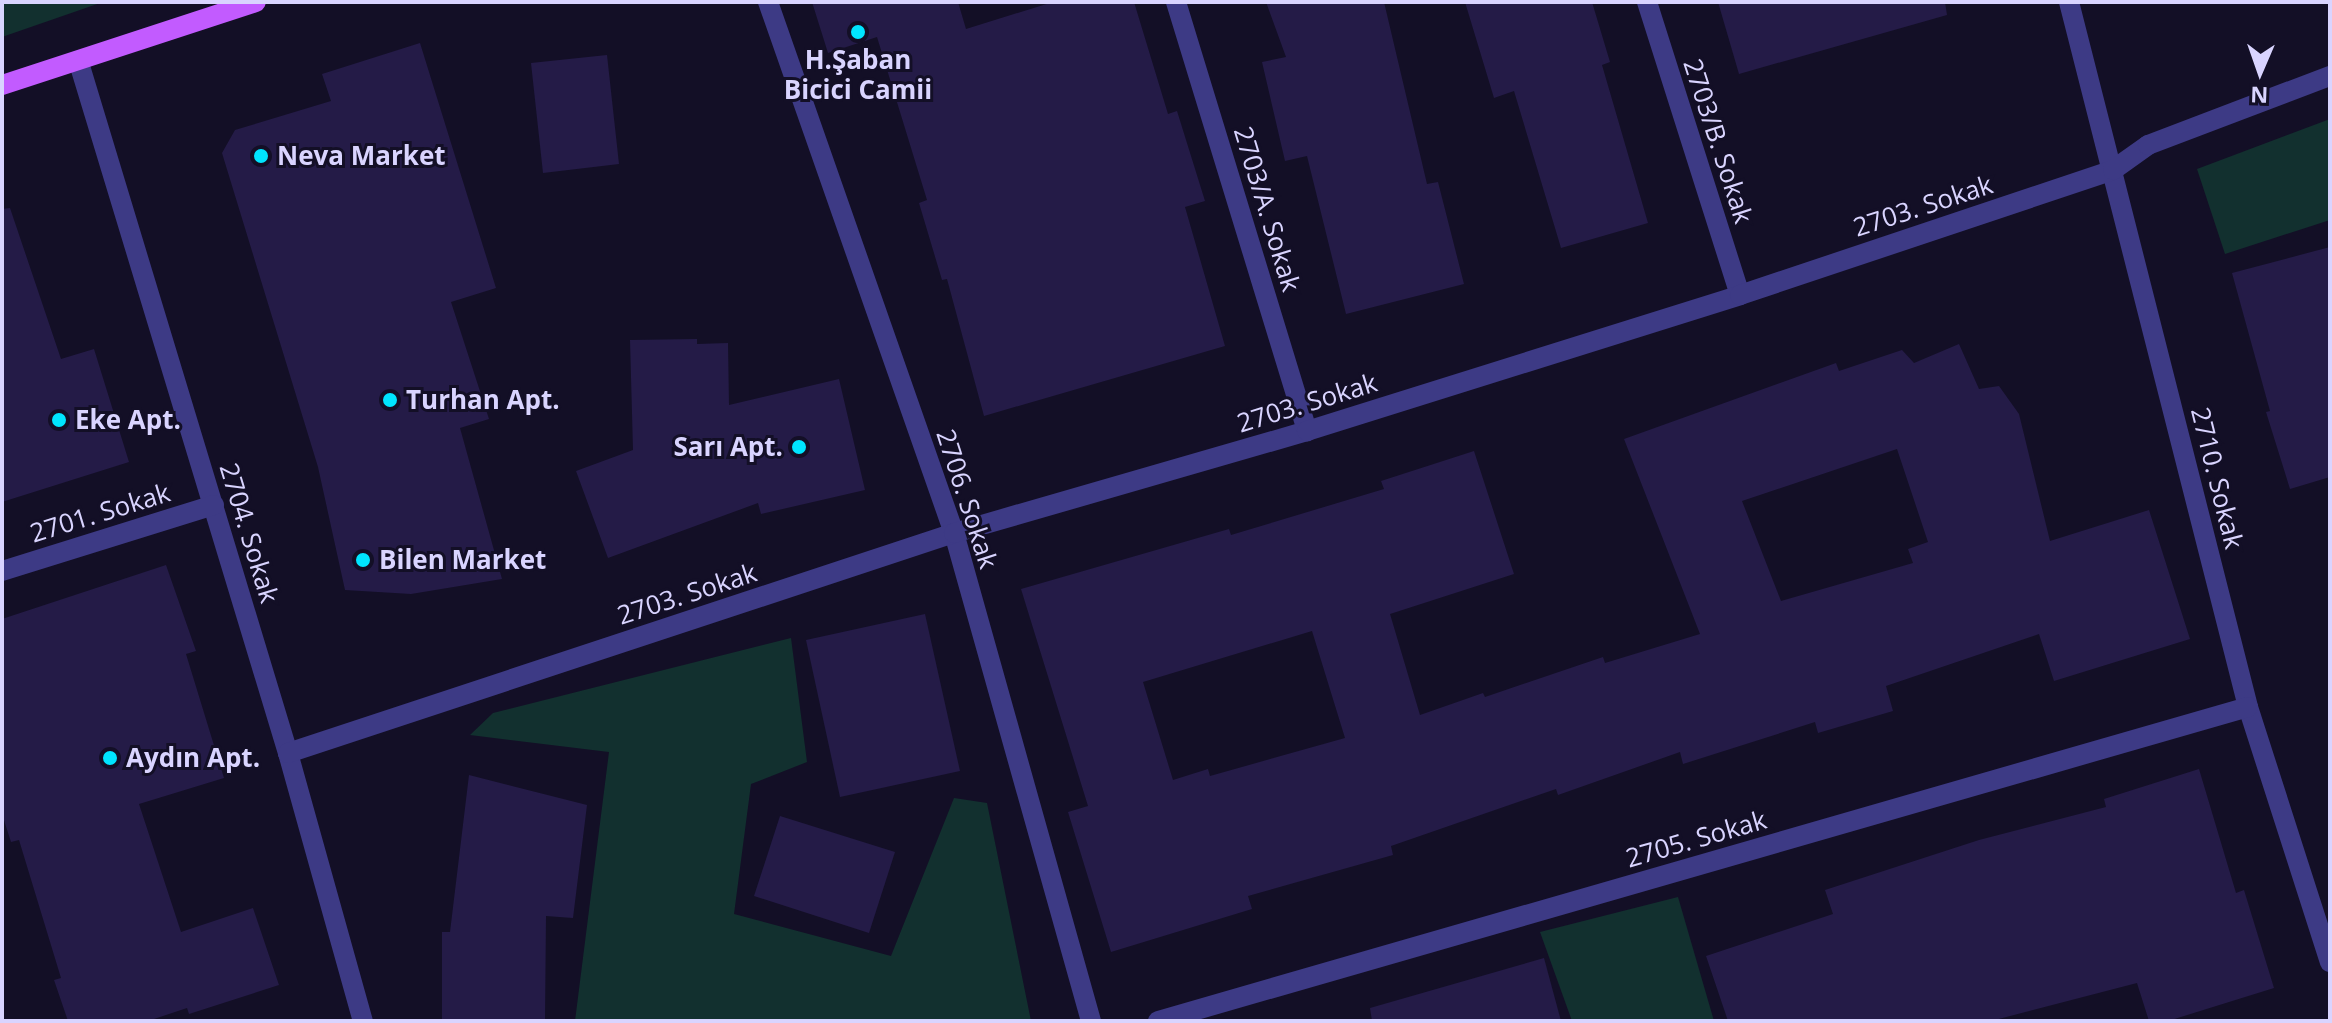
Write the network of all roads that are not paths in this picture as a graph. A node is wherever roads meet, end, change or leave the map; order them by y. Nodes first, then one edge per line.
1 (256, 2) edge
2 (768, 2) edge
3 (1176, 2) edge
4 (1647, 2) edge
5 (2069, 2) edge
6 (79, 63) junction
7 (2330, 76) edge
8 (2, 85) edge
9 (2113, 170) junction
10 (1740, 295) junction
11 (1307, 431) junction
12 (214, 505) junction
13 (954, 533) junction
14 (2, 571) edge
15 (2248, 707) junction
16 (288, 753) junction
17 (2330, 962) edge
18 (363, 1021) edge
19 (1091, 1021) edge
20 (1158, 1021) edge

1 - 6 main road
2 - 13 street, 2706. Sokak
3 - 11 street, 2703/A. Sokak
4 - 10 street, 2703/B. Sokak
5 - 9 street, 2710. Sokak
6 - 8 main road
6 - 12 street, 2704. Sokak
7 - 9 street, 2703. Sokak
9 - 10 street, 2703. Sokak
9 - 15 street, 2710. Sokak
10 - 11 street, 2703. Sokak
11 - 13 street, 2703. Sokak
12 - 14 street, 2701. Sokak
12 - 16 street, 2704. Sokak
13 - 16 street, 2703. Sokak
13 - 19 street, 2706. Sokak
15 - 17 street, 2710. Sokak
15 - 20 street, 2705. Sokak
16 - 18 street, 2704. Sokak

